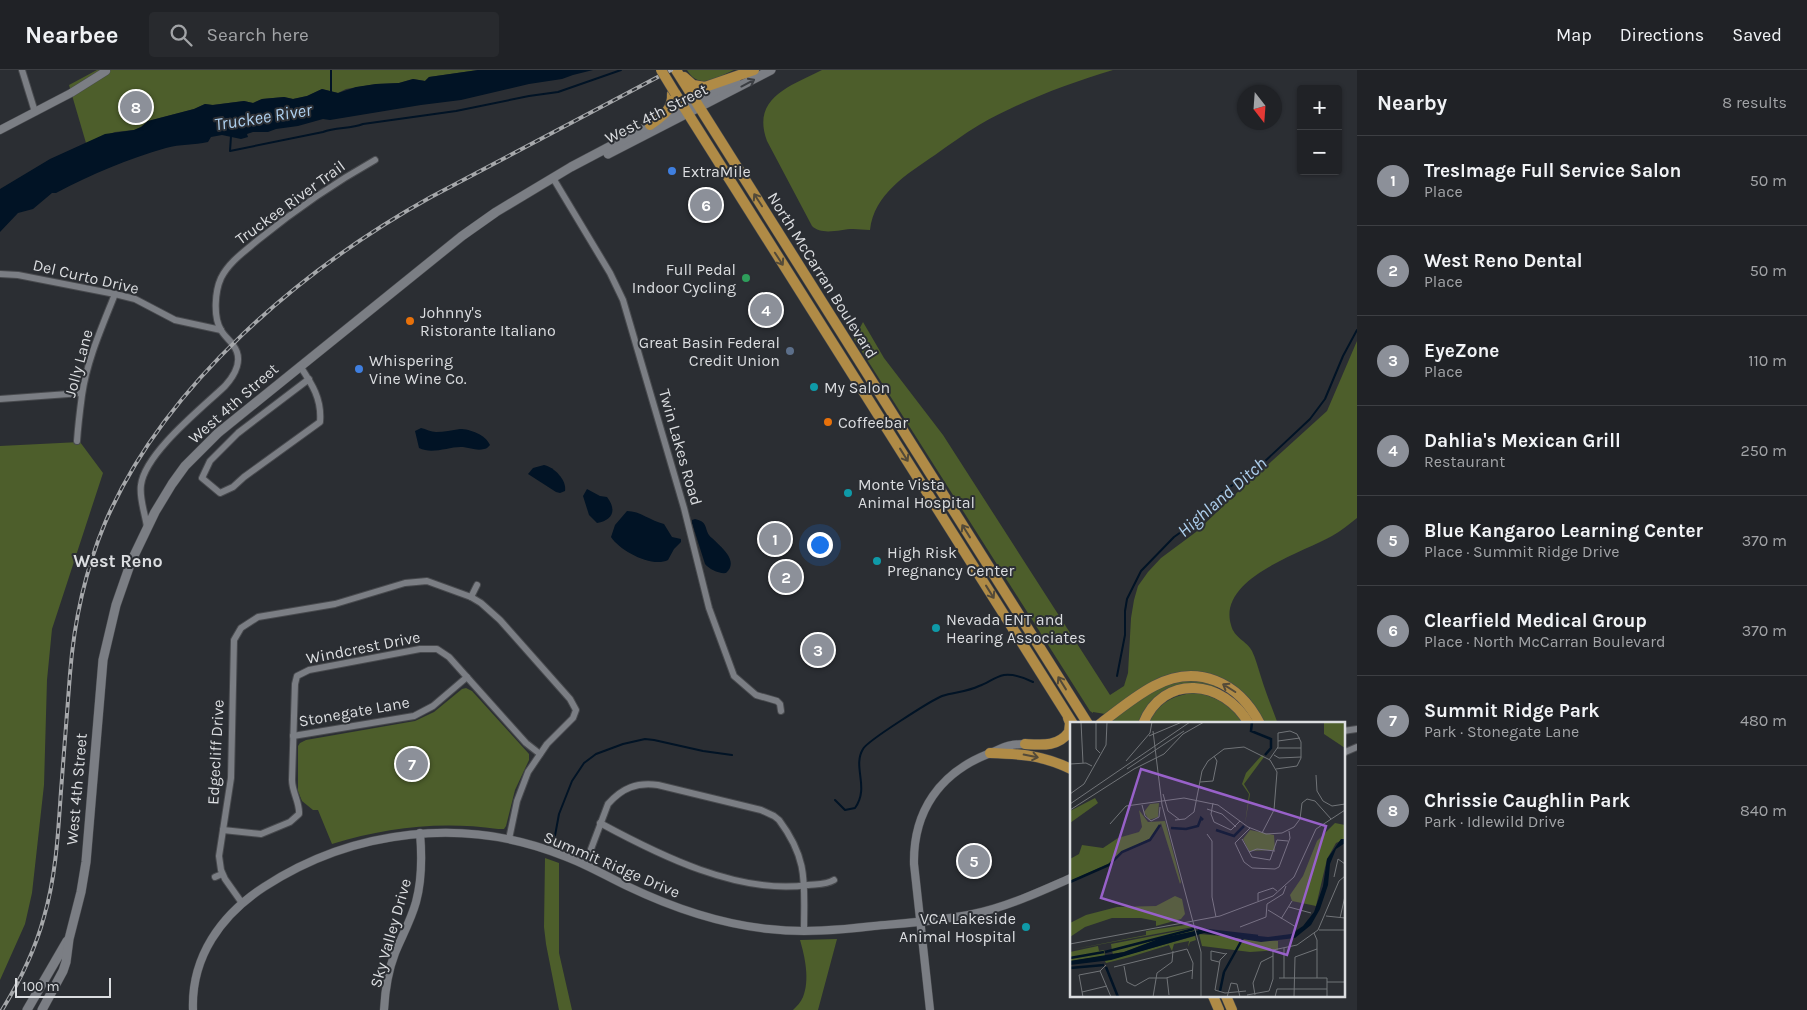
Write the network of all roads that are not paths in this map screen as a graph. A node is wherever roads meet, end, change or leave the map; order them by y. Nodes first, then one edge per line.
1 (22, 70) edge
2 (106, 70) edge
3 (661, 70) edge
4 (677, 70) edge
5 (754, 70) edge
6 (771, 70) edge
7 (690, 86) junction
8 (674, 94) junction
9 (697, 105) junction
10 (685, 111) junction
11 (35, 112) junction
12 (650, 125) junction
13 (0, 130) edge
14 (375, 160) dead end
15 (553, 178) junction
16 (0, 274) edge
17 (816, 291) junction
18 (115, 294) junction
19 (805, 299) junction
20 (221, 330) junction
21 (300, 366) junction
22 (308, 379) junction
23 (82, 393) junction
24 (0, 398) edge
25 (77, 442) dead end
26 (147, 526) junction
27 (477, 585) dead end
28 (471, 597) junction
29 (468, 678) junction
30 (1063, 708) junction
31 (781, 710) dead end
32 (1072, 722) edge
33 (1087, 722) edge
34 (1103, 722) edge
35 (1144, 722) edge
36 (1247, 722) edge
37 (1259, 722) edge
38 (1357, 729) edge
39 (1344, 731) edge
40 (293, 736) junction
41 (1025, 744) joint
42 (1357, 747) edge
43 (990, 753) junction
44 (1344, 753) edge
45 (540, 754) junction
46 (1070, 769) edge
47 (600, 823) junction
48 (223, 830) junction
49 (420, 833) junction
50 (509, 839) junction
51 (585, 865) junction
52 (222, 874) junction
53 (215, 877) dead end
54 (1070, 878) edge
55 (834, 880) dead end
56 (805, 886) junction
57 (242, 903) junction
58 (919, 922) junction
59 (804, 931) junction
60 (69, 939) junction
61 (1214, 998) edge
62 (1227, 998) edge
63 (27, 1010) edge
64 (42, 1010) edge
65 (193, 1010) edge
66 (384, 1010) edge
67 (930, 1010) edge
68 (1219, 1010) edge
69 (1232, 1010) edge

1 - 11 street
2 - 11 street
3 - 8 main road, North McCarran Boulevard, bridge
4 - 7 main road, North McCarran Boulevard
5 - 7 main road
5 - 9 main road, West 4th Street
9 -> 6 main road, West 4th Street
7 - 9 main road, North McCarran Boulevard
8 - 10 main road, North McCarran Boulevard
8 - 12 main road
9 - 10 main road, West 4th Street
17 -> 9 main road, North McCarran Boulevard
10 - 12 main road, West 4th Street
10 - 15 main road, West 4th Street
10 -> 19 main road, North McCarran Boulevard
11 - 13 street
12 - 15 main road, West 4th Street
14 - 20 street, Truckee River Trail
15 - 21 main road, West 4th Street
15 - 31 street, Twin Lakes Road
16 - 18 street, Del Curto Drive
17 - 19 main road
33 -> 17 main road, North McCarran Boulevard
18 - 20 street, Del Curto Drive
18 - 23 street, Jolly Lane
19 -> 30 main road, North McCarran Boulevard
20 - 26 street, Truckee River Trail
21 - 22 street
21 - 26 main road, West 4th Street
22 - 22 street
23 - 24 street
23 - 25 street, Jolly Lane
26 - 60 main road, West 4th Street
27 - 28 street
28 - 45 street
28 - 48 street, Edgecliff Drive
29 - 40 street, Stonegate Lane
29 - 40 street, Windcrest Drive
29 - 45 street, Windcrest Drive
30 - 32 main road, North McCarran Boulevard
30 - 41 main road
37 -> 34 main road
35 - 36 main road
38 - 39 street
40 - 48 street
41 - 43 street
42 - 44 street
43 -> 46 main road
43 - 58 street
45 - 50 street
47 - 51 street
47 - 56 street
47 - 56 street
48 - 52 street, Edgecliff Drive
49 - 50 street, Summit Ridge Drive
49 - 57 street, Summit Ridge Drive
49 - 66 street, Sky Valley Drive
50 - 51 street, Summit Ridge Drive
51 - 59 street, Summit Ridge Drive
52 - 53 street
52 - 57 street
54 - 58 street, Summit Ridge Drive
55 - 56 street
56 - 59 street
57 - 65 street, Summit Ridge Drive
58 - 59 street, Summit Ridge Drive
58 - 67 street
60 - 63 main road, West 4th Street
60 - 64 main road, West 4th Street
61 - 68 main road
62 - 69 main road

